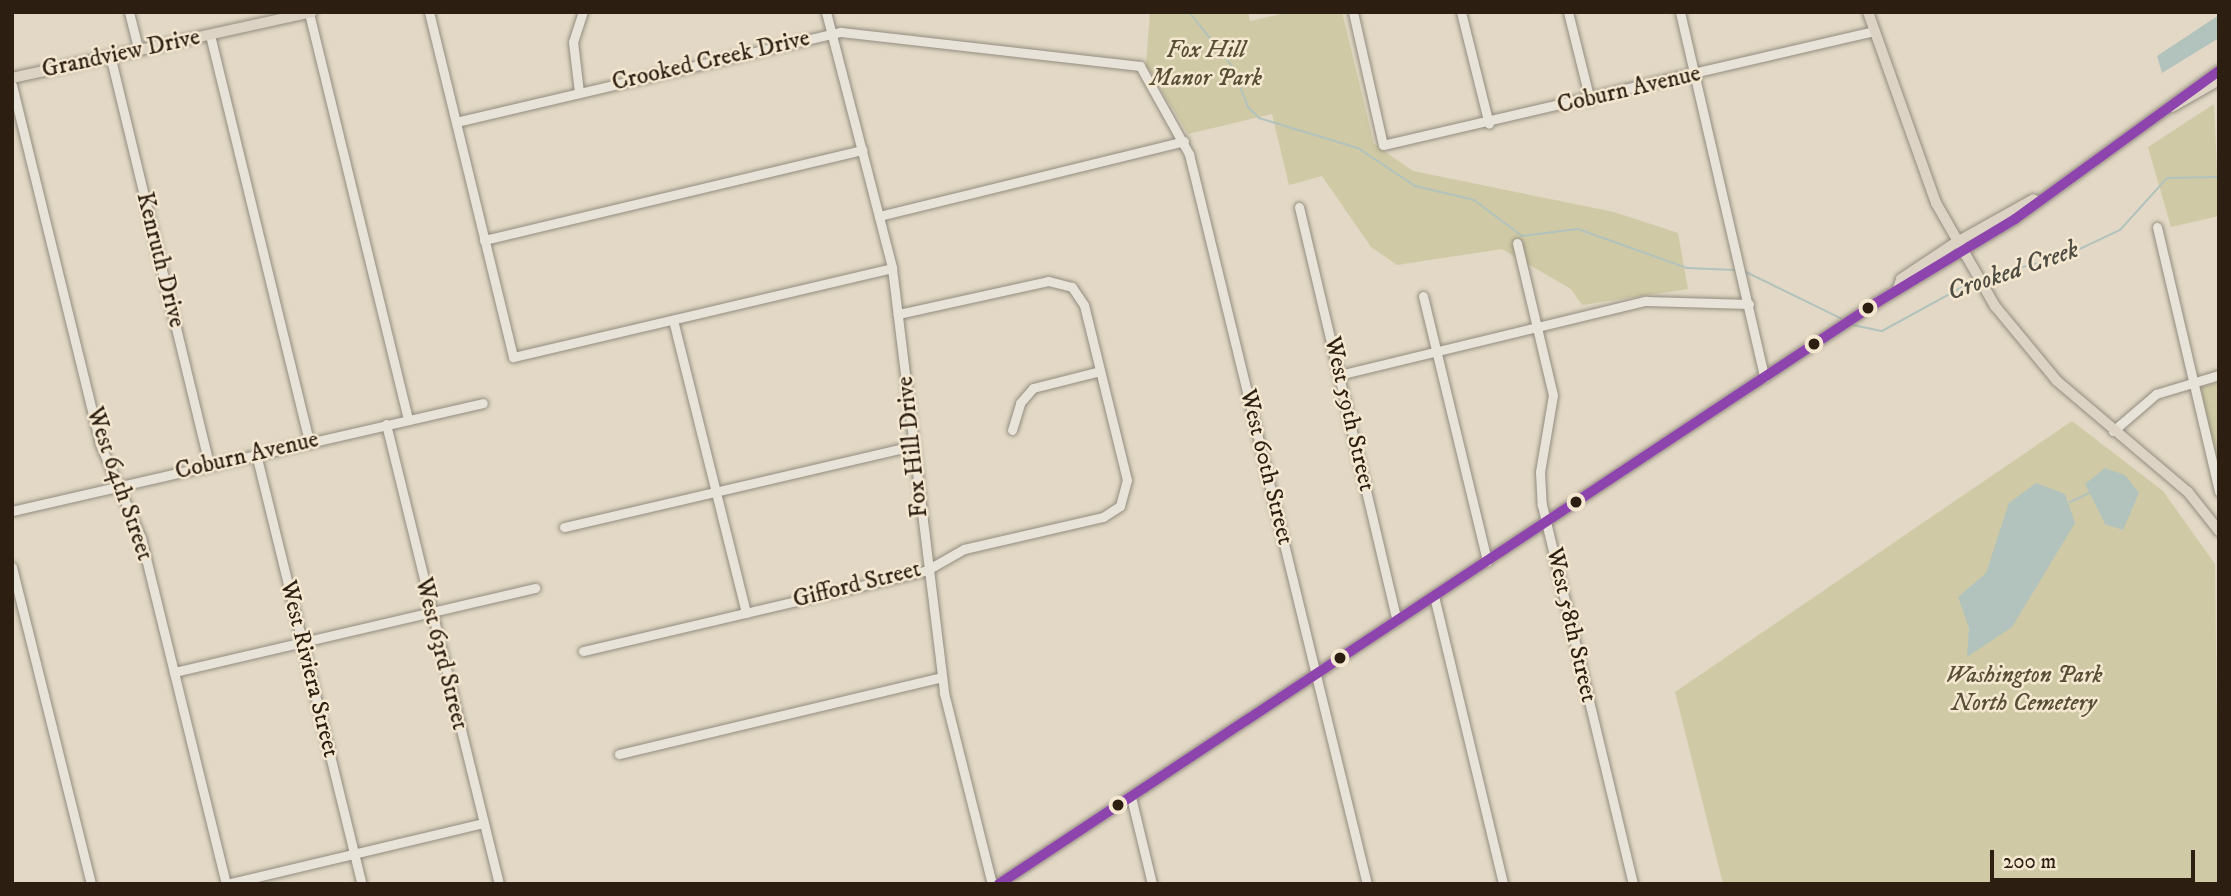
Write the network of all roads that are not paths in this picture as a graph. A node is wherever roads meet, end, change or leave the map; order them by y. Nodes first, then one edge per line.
1 (129, 12) edge
2 (429, 12) edge
3 (583, 12) edge
4 (826, 12) edge
5 (1353, 12) edge
6 (1461, 12) edge
7 (1568, 12) edge
8 (1679, 12) edge
9 (1868, 12) edge
10 (310, 13) edge
11 (1874, 31) junction
12 (831, 33) junction
13 (210, 35) junction
14 (138, 49) junction
15 (110, 55) junction
16 (1136, 64) joint
17 (2219, 71) edge
18 (1695, 75) junction
19 (12, 78) edge
20 (2219, 80) edge
21 (12, 85) edge
22 (579, 92) junction
23 (1590, 100) junction
24 (2172, 107) junction
25 (456, 122) junction
26 (1489, 124) junction
27 (1184, 141) junction
28 (862, 150) junction
29 (2036, 198) junction
30 (1299, 207) dead end
31 (879, 216) junction
32 (2157, 227) dead end
33 (484, 240) junction
34 (1517, 243) dead end
35 (1955, 243) junction
36 (1961, 254) junction
37 (892, 268) junction
38 (1898, 289) junction
39 (1423, 296) dead end
40 (1749, 300) junction
41 (898, 314) junction
42 (673, 320) junction
43 (1538, 327) junction
44 (1437, 352) junction
45 (1100, 371) junction
46 (1339, 375) junction
47 (2219, 375) edge
48 (1764, 377) junction
49 (2193, 381) junction
50 (483, 403) dead end
51 (408, 420) junction
52 (386, 424) junction
53 (1012, 430) dead end
54 (2113, 431) junction
55 (309, 442) junction
56 (913, 446) junction
57 (256, 454) junction
58 (209, 465) junction
59 (120, 484) junction
60 (716, 491) junction
61 (2219, 492) edge
62 (12, 511) edge
63 (1546, 521) junction
64 (564, 527) dead end
65 (2219, 531) edge
66 (1487, 561) junction
67 (12, 567) edge
68 (927, 570) junction
69 (535, 588) dead end
70 (1434, 596) junction
71 (430, 612) junction
72 (746, 612) junction
73 (1398, 621) junction
74 (302, 642) junction
75 (583, 651) dead end
76 (173, 672) junction
77 (1317, 675) junction
78 (941, 677) junction
79 (619, 754) dead end
80 (1130, 797) junction
81 (483, 823) junction
82 (354, 852) junction
83 (91, 884) edge
84 (227, 884) edge
85 (362, 884) edge
86 (499, 884) edge
87 (992, 884) edge
88 (999, 884) edge
89 (1152, 884) edge
90 (1367, 884) edge
91 (1503, 884) edge
92 (1633, 884) edge

1 - 14 street
2 - 25 street
3 - 22 street
4 - 12 street, Fox Hill Drive
5 - 26 street, Coburn Avenue
6 - 26 street
7 - 23 street
8 - 18 street
9 - 11 main road
10 - 13 main road, Grandview Drive
10 - 51 street
11 - 18 street, Coburn Avenue
11 - 35 main road
12 - 16 street, Crooked Creek Drive
12 - 22 street, Crooked Creek Drive
12 - 28 street, Fox Hill Drive
13 - 14 main road, Grandview Drive
13 - 55 street
14 - 15 main road, Grandview Drive
15 - 19 main road, Grandview Drive
15 - 58 street, Kenruth Drive
16 - 27 street, West 60th Street
17 - 24 main road
18 - 23 street, Coburn Avenue
18 - 40 street
20 - 24 main road
21 - 59 street, West 64th Street
22 - 25 street, Crooked Creek Drive
23 - 26 street, Coburn Avenue
24 - 29 main road
25 - 33 street
27 - 31 street
27 - 77 street, West 60th Street
28 - 31 street, Fox Hill Drive
28 - 33 street
29 - 35 main road
29 - 36 main road
30 - 46 street, West 59th Street
31 - 37 street, Fox Hill Drive
32 - 49 street
33 - 42 street
34 - 43 street, West 58th Street
35 - 36 main road
35 - 38 main road
36 - 38 main road
36 - 54 main road
37 - 41 street, Fox Hill Drive
37 - 42 street
38 - 48 main road
39 - 44 street
40 - 43 street
40 - 48 street
41 - 45 street
41 - 56 street, Fox Hill Drive
42 - 60 street
43 - 44 street
43 - 63 street, West 58th Street
44 - 46 street
44 - 66 street
45 - 53 street
45 - 68 street, Gifford Street
46 - 73 street, West 59th Street
47 - 49 street
48 - 63 main road
49 - 54 street
49 - 61 street
50 - 51 street, Coburn Avenue
51 - 52 street, Coburn Avenue
52 - 55 street, Coburn Avenue
52 - 71 street, West 63rd Street
54 - 65 main road
55 - 57 street, Coburn Avenue
56 - 60 street
56 - 68 street, Fox Hill Drive
57 - 58 street, Coburn Avenue
57 - 74 street, West Riviera Street
58 - 59 street, Coburn Avenue
59 - 62 street, Coburn Avenue
59 - 76 street, West 64th Street
60 - 64 street
60 - 72 street
63 - 66 main road
63 - 92 street, West 58th Street
66 - 70 main road
67 - 83 street
68 - 72 street, Gifford Street
68 - 78 street, Fox Hill Drive
69 - 71 street
70 - 73 main road
70 - 91 street
71 - 74 street
71 - 81 street, West 63rd Street
72 - 75 street, Gifford Street
73 - 77 main road
74 - 76 street
74 - 82 street, West Riviera Street
76 - 84 street, West 64th Street
77 - 80 main road
77 - 90 street, West 60th Street
78 - 79 street
78 - 87 street, Fox Hill Drive
80 - 88 main road
80 - 89 street
81 - 82 street
81 - 86 street, West 63rd Street
82 - 84 street
82 - 85 street, West Riviera Street

